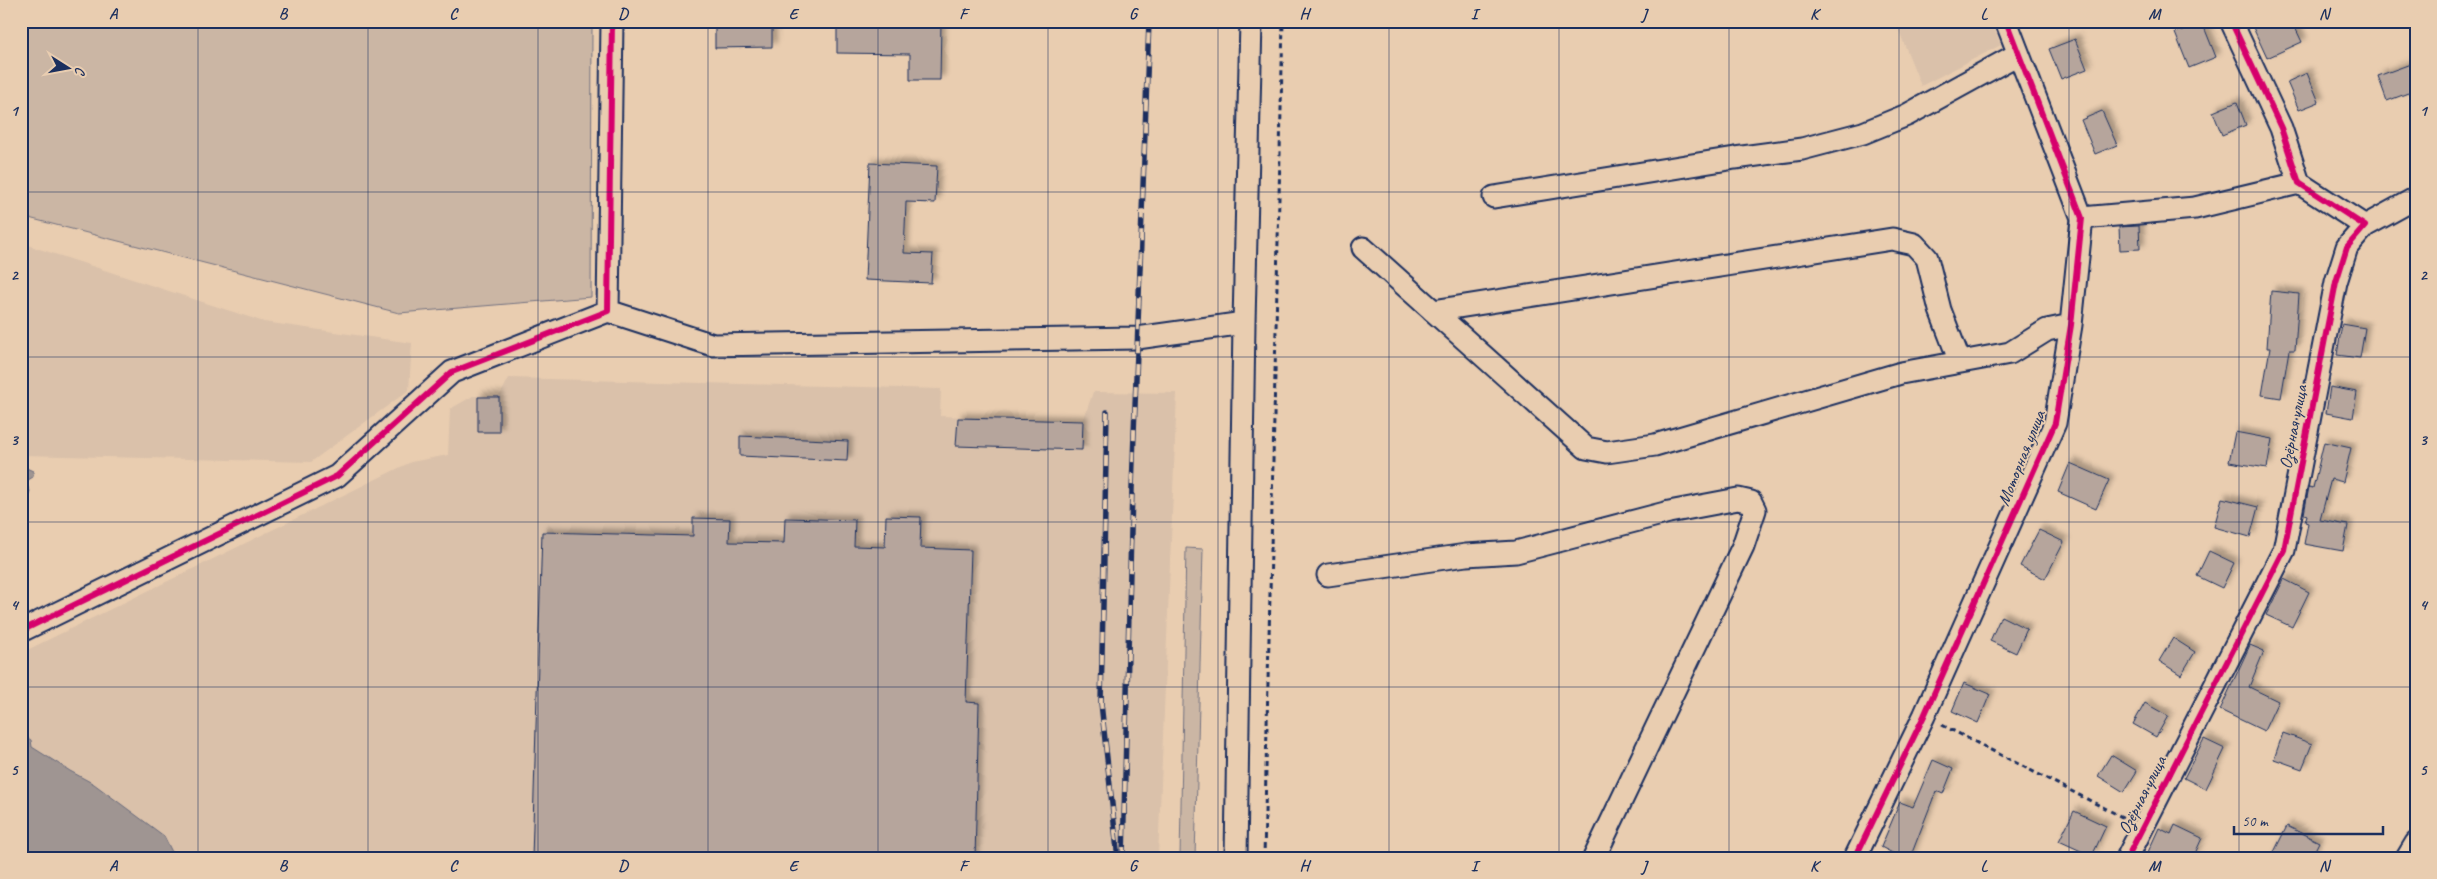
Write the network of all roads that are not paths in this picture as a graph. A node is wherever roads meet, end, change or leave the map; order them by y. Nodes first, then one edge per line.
1 (612, 21) edge
2 (1251, 21) edge
3 (2006, 21) edge
4 (2232, 21) edge
5 (2018, 54) junction
6 (2299, 182) junction
7 (1494, 197) dead end
8 (2416, 198) edge
9 (2082, 218) junction
10 (2365, 226) junction
11 (1363, 248) dead end
12 (1433, 310) junction
13 (608, 311) junction
14 (1244, 323) junction
15 (2071, 325) junction
16 (1960, 362) junction
17 (1328, 575) dead end
18 (21, 631) edge
19 (2416, 843) edge
20 (1236, 858) edge
21 (1594, 858) edge
22 (1855, 858) edge
23 (2127, 858) edge
24 (2407, 858) edge

1 - 13 street
2 - 14 street
3 - 5 street, Моторная улица
4 - 6 street
5 - 7 street
5 - 9 street, Моторная улица
6 - 9 street
6 - 10 street
8 - 10 street
9 - 15 street, Моторная улица
10 - 23 street, Озёрная улица
11 - 12 street
12 - 16 street
12 - 16 street
13 - 14 street
13 - 18 street
14 - 20 street
15 - 16 street
15 - 22 street, Моторная улица
17 - 21 street
19 - 24 street

